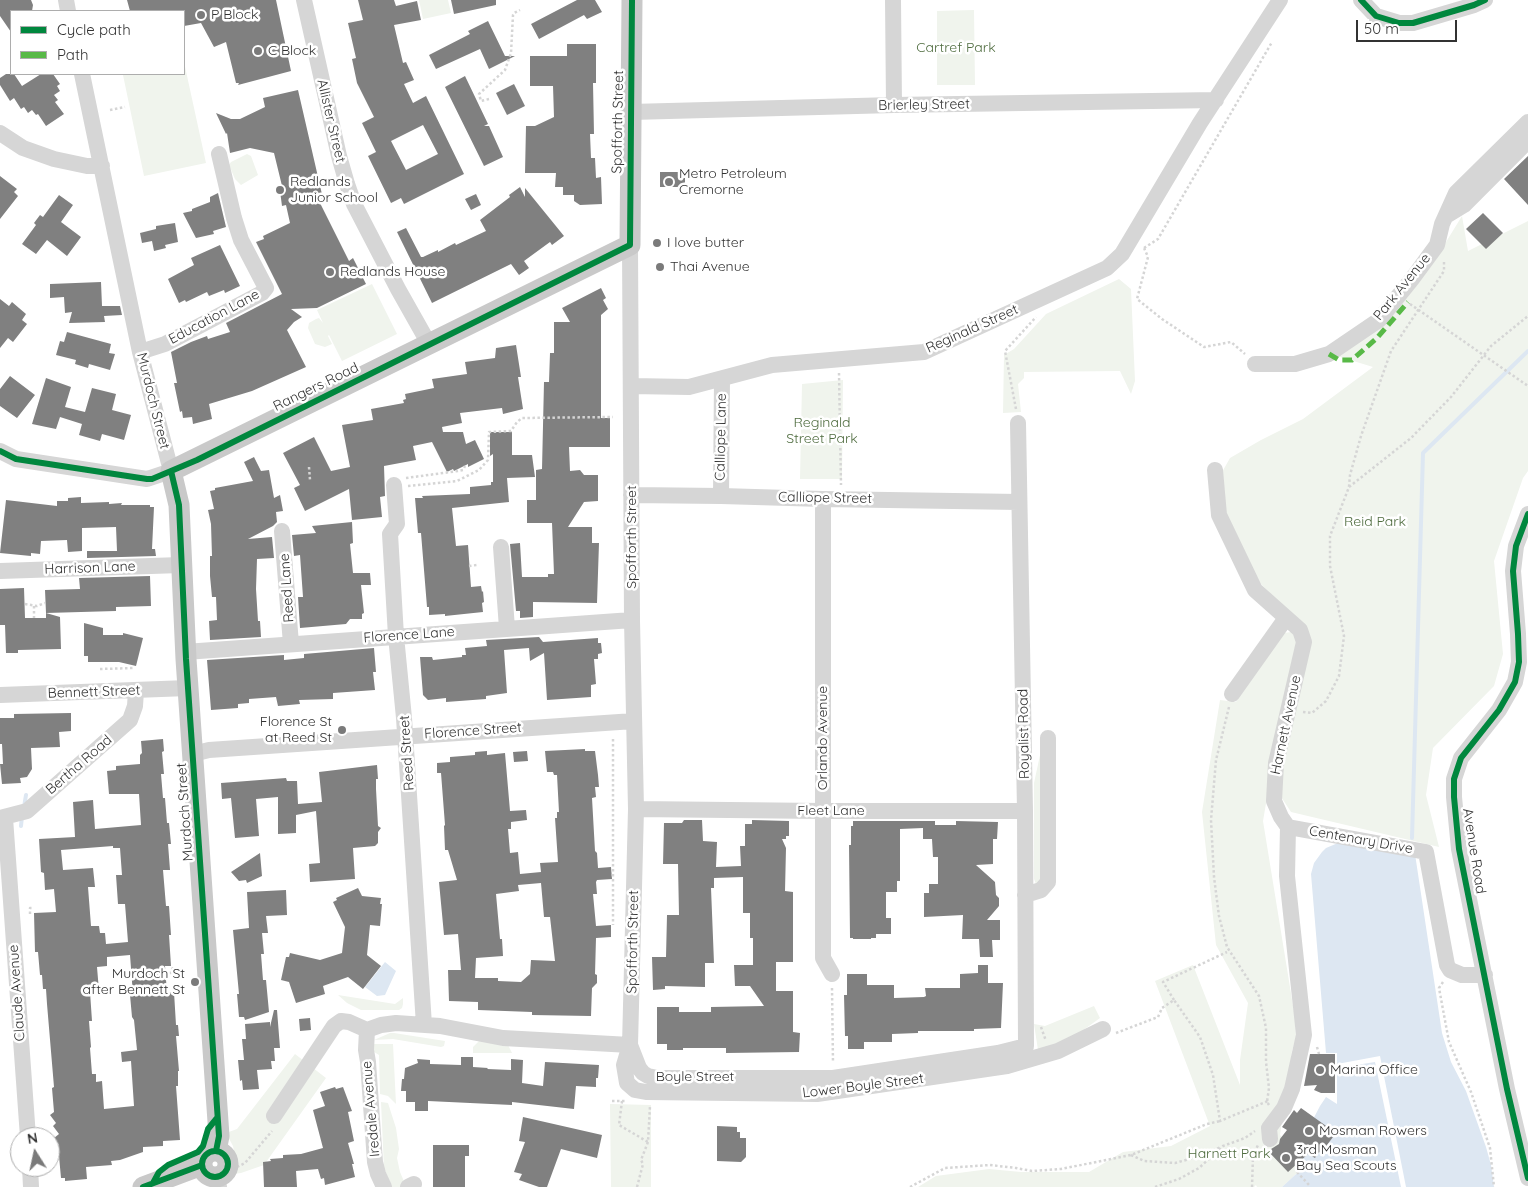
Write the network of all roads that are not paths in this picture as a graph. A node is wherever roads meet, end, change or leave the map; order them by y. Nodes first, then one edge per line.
1 (304, 0) edge
2 (632, 0) edge
3 (893, 0) edge
4 (1280, 0) edge
5 (1361, 0) edge
6 (1373, 0) edge
7 (1485, 0) edge
8 (1444, 13) junction
9 (82, 75) edge
10 (1216, 100) junction
11 (894, 105) junction
12 (631, 112) junction
13 (1528, 122) edge
14 (0, 133) edge
15 (1528, 141) edge
16 (219, 154) dead end
17 (102, 166) junction
18 (1446, 216) junction
19 (630, 245) junction
20 (429, 344) junction
21 (140, 352) junction
22 (1255, 364) road end
23 (722, 379) junction
24 (632, 386) junction
25 (1018, 423) dead end
26 (0, 451) edge
27 (1215, 470) dead end
28 (171, 471) junction
29 (399, 484) road end
30 (632, 495) junction
31 (721, 496) junction
32 (823, 499) junction
33 (1020, 502) junction
34 (1528, 514) edge
35 (282, 531) dead end
36 (501, 547) dead end
37 (181, 565) junction
38 (0, 571) edge
39 (1286, 618) junction
40 (632, 620) junction
41 (507, 628) junction
42 (396, 636) junction
43 (290, 644) junction
44 (186, 652) junction
45 (188, 688) junction
46 (136, 691) junction
47 (1232, 694) road end
48 (0, 695) edge
49 (634, 721) junction
50 (406, 736) junction
51 (1048, 738) dead end
52 (192, 754) junction
53 (636, 809) junction
54 (822, 811) junction
55 (1025, 811) junction
56 (2, 818) edge
57 (1288, 827) junction
58 (1025, 895) junction
59 (832, 974) road end
60 (1485, 974) junction
61 (424, 1024) junction
62 (1103, 1029) road end
63 (367, 1030) junction
64 (630, 1045) junction
65 (1026, 1046) joint
66 (274, 1116) dead end
67 (27, 1127) edge
68 (1263, 1135) road end
69 (214, 1170) edge
70 (1528, 1178) edge
71 (143, 1187) edge
72 (384, 1187) edge

1 - 20 street, Allister Street
2 - 12 main road, Spofforth Street
3 - 11 street
4 - 10 street, Reginald Street
5 - 8 street
6 - 8 street
7 - 8 street
9 - 17 street, Murdoch Street
10 - 11 street, Brierley Street
10 - 23 street, Reginald Street
11 - 12 street, Brierley Street
12 - 19 main road, Spofforth Street
13 - 18 street, Park Avenue
14 - 17 street
15 - 18 street
16 - 21 street, Education Lane
17 - 21 street, Murdoch Street
18 - 22 street, Park Avenue
19 - 20 main road, Rangers Road
19 - 24 street, Spofforth Street
20 - 28 main road, Rangers Road
21 - 28 street, Murdoch Street
23 - 24 street, Reginald Street
23 - 31 street, Calliope Lane
24 - 30 street, Spofforth Street
25 - 33 street, Royalist Road
26 - 28 street, Rangers Road
27 - 39 street, Harnett Avenue
28 - 37 main road, Murdoch Street
29 - 42 street, Reed Street
30 - 31 street, Calliope Street
30 - 40 street, Spofforth Street
31 - 32 street, Calliope Street
32 - 33 street, Calliope Street
32 - 54 street, Orlando Avenue
33 - 55 street, Royalist Road
34 - 60 street, Avenue Road
35 - 43 street, Reed Lane
36 - 41 street
37 - 38 street, Harrison Lane
37 - 44 main road, Murdoch Street
39 - 47 street
39 - 57 street, Harnett Avenue
40 - 41 street, Florence Lane
40 - 49 street, Spofforth Street
41 - 42 street, Florence Lane
42 - 43 street, Florence Lane
42 - 50 street, Reed Street
43 - 44 street, Florence Lane
44 - 45 main road, Murdoch Street
45 - 46 street, Bennett Street
45 - 52 main road, Murdoch Street
46 - 48 street, Bennett Street
46 - 56 street, Bertha Road
49 - 50 street, Florence Street
49 - 53 street, Spofforth Street
50 - 52 street, Florence Street
50 - 61 street, Reed Street
51 - 58 street
52 - 69 main road, Murdoch Street
53 - 54 street, Fleet Lane
53 - 64 street, Spofforth Street
54 - 55 street, Fleet Lane
54 - 59 street, Orlando Avenue
55 - 58 street, Royalist Road
56 - 67 street, Claude Avenue
57 - 60 street, Centenary Drive
57 - 68 street
58 - 65 street, Royalist Road
60 - 70 street, Avenue Road
61 - 63 street
61 - 64 street
62 - 64 street, Lower Boyle Street
63 - 66 street
63 - 72 street, Iredale Avenue
64 - 65 street, Boyle Street
69 - 71 main road

